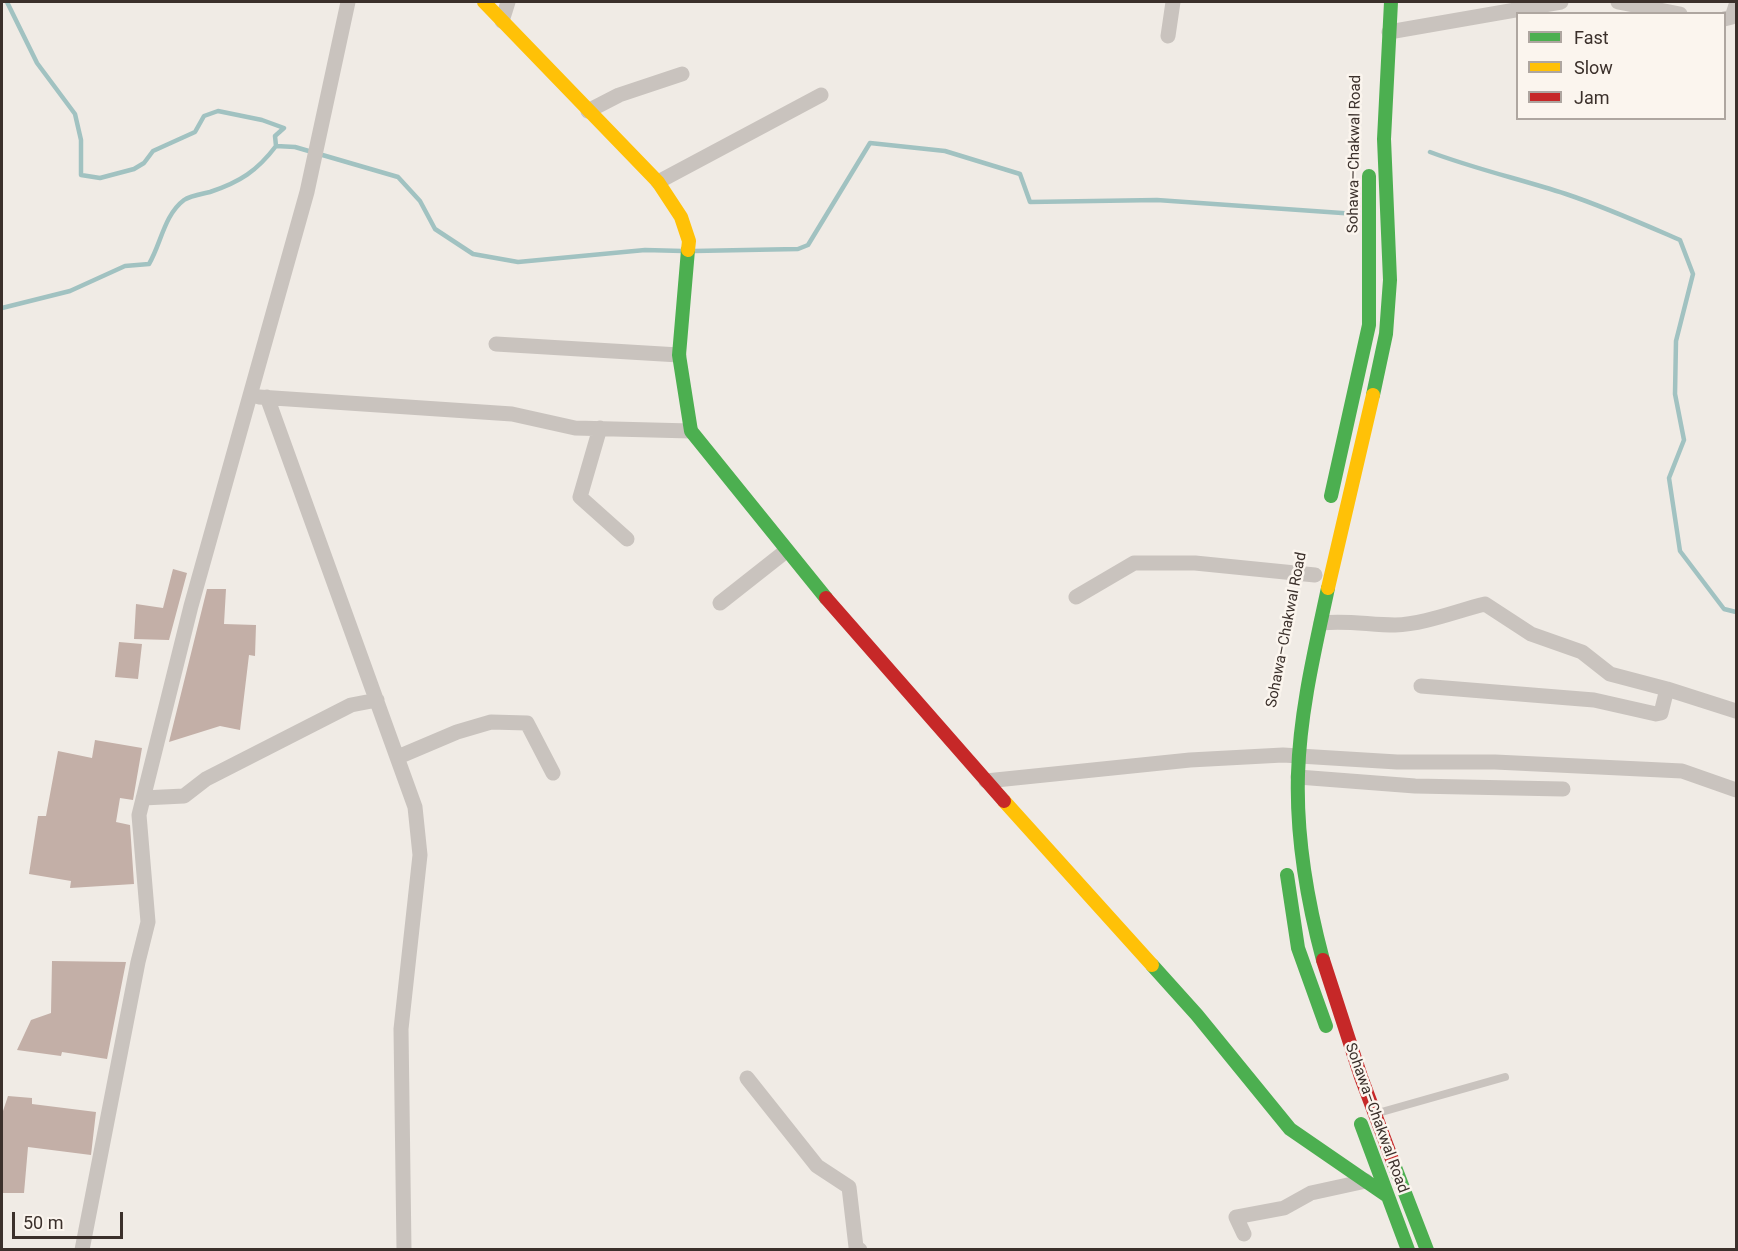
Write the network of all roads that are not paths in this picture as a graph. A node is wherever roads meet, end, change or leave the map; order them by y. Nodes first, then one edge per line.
1 (348, 2) edge
2 (484, 2) edge
3 (508, 2) edge
4 (1173, 2) edge
5 (1377, 2) edge
6 (1391, 2) edge
7 (1561, 2) edge
8 (1618, 2) edge
9 (1737, 5) edge
10 (1670, 12) edge
11 (1726, 19) edge
12 (502, 21) junction
13 (1389, 32) junction
14 (1168, 36) dead end
15 (682, 74) dead end
16 (821, 95) dead end
17 (1372, 98) dead end
18 (588, 111) junction
19 (1369, 164) dead end
20 (658, 182) junction
21 (496, 345) dead end
22 (679, 355) junction
23 (250, 396) junction
24 (267, 397) junction
25 (600, 428) junction
26 (691, 431) junction
27 (1328, 509) dead end
28 (627, 539) dead end
29 (786, 551) junction
30 (1314, 575) dead end
31 (1076, 597) dead end
32 (720, 603) dead end
33 (1321, 622) junction
34 (1421, 686) dead end
35 (1667, 688) junction
36 (377, 700) junction
37 (1737, 711) edge
38 (1300, 755) junction
39 (398, 757) junction
40 (553, 773) dead end
41 (1298, 777) junction
42 (986, 781) junction
43 (1563, 789) dead end
44 (1737, 790) edge
45 (143, 798) junction
46 (1285, 860) dead end
47 (1329, 1035) dead end
48 (1505, 1077) dead end
49 (747, 1078) dead end
50 (1356, 1111) dead end
51 (1376, 1113) junction
52 (1366, 1181) junction
53 (1386, 1195) junction
54 (1244, 1234) dead end
55 (82, 1250) edge
56 (404, 1250) edge
57 (860, 1250) edge
58 (1408, 1250) edge
59 (1428, 1250) edge

1 - 23 street
2 - 12 main road
3 - 12 street
4 - 14 street
5 - 17 main road, Sohawa–Chakwal Road
6 - 13 main road
7 - 13 street
8 - 10 street
9 - 11 street
12 - 18 main road
13 - 33 main road
15 - 18 street
16 - 20 street
18 - 20 main road
19 - 27 main road, Sohawa–Chakwal Road
20 - 22 main road
21 - 22 street
22 - 26 main road
23 - 24 street
23 - 45 street
24 - 25 street
24 - 36 street
25 - 26 street
25 - 28 street
26 - 29 main road
29 - 32 street
29 - 42 main road
30 - 31 street
33 - 35 street
33 - 38 main road
34 - 35 street
35 - 37 street
36 - 39 street
36 - 45 street
38 - 41 main road
38 - 42 street
38 - 44 street
39 - 40 street
39 - 56 street
41 - 43 street
41 - 51 main road
42 - 52 main road
45 - 55 street
46 - 47 main road, Sohawa–Chakwal Road
48 - 51 lane
49 - 57 street
50 - 53 main road, Sohawa–Chakwal Road
51 - 59 main road
52 - 53 main road
52 - 54 street
53 - 58 main road, Sohawa–Chakwal Road

